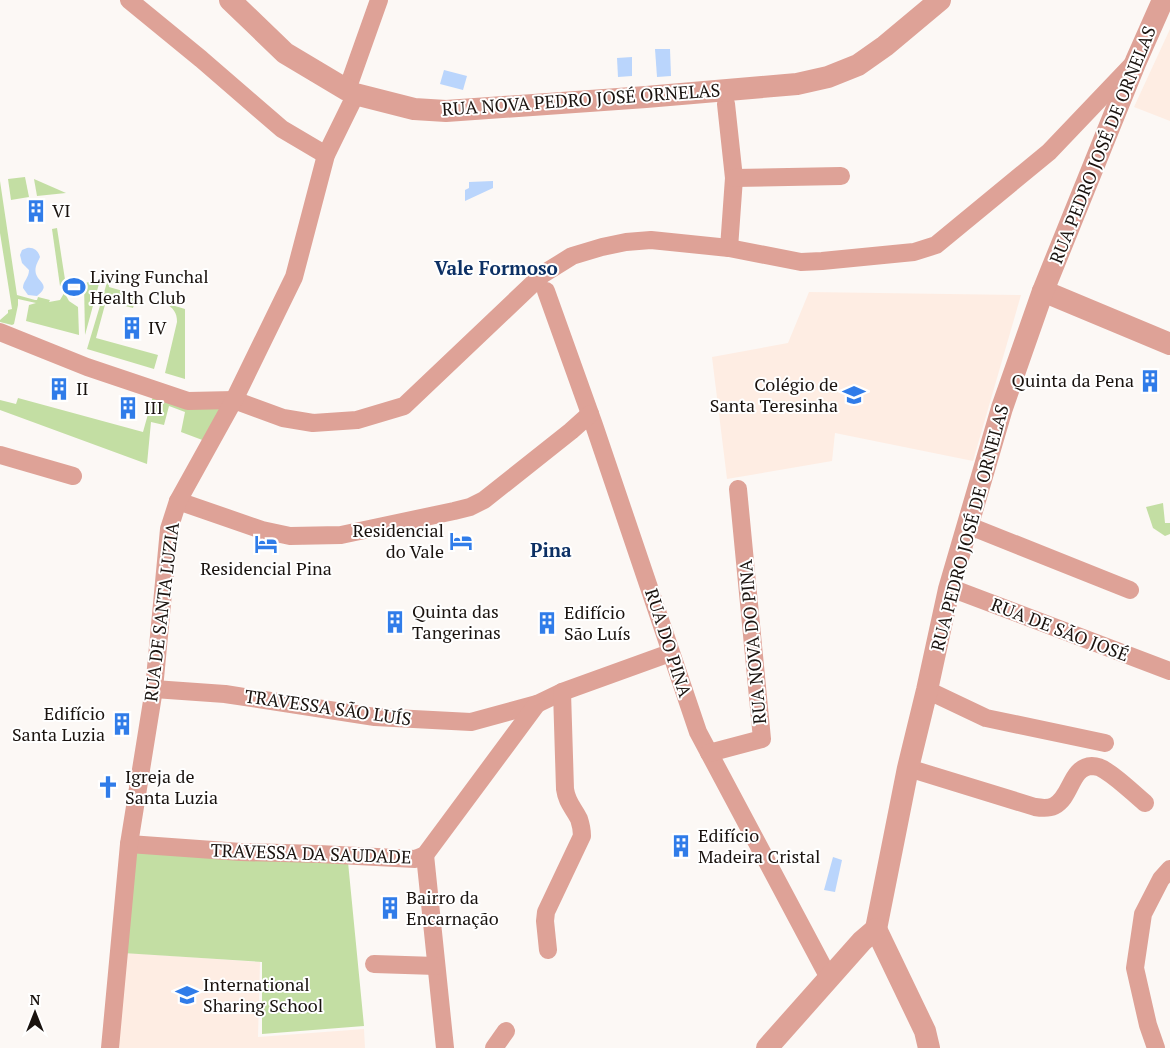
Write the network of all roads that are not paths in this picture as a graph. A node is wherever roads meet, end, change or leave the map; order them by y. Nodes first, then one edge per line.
1 (129, 0) edge
2 (230, 0) edge
3 (379, 0) edge
4 (940, 0) edge
5 (1163, 0) edge
6 (1136, 61) junction
7 (351, 92) junction
8 (726, 104) dead end
9 (326, 155) junction
10 (841, 176) dead end
11 (734, 178) junction
12 (730, 248) junction
13 (546, 291) dead end
14 (1043, 292) junction
15 (0, 332) edge
16 (1170, 344) edge
17 (234, 400) junction
18 (590, 414) junction
19 (0, 455) edge
20 (73, 476) dead end
21 (738, 489) dead end
22 (178, 502) junction
23 (967, 525) junction
24 (949, 589) junction
25 (1130, 590) dead end
26 (670, 654) junction
27 (1170, 671) edge
28 (154, 689) junction
29 (927, 690) junction
30 (562, 692) junction
31 (538, 704) junction
32 (1105, 743) dead end
33 (709, 753) junction
34 (908, 768) junction
35 (1145, 803) dead end
36 (129, 844) junction
37 (425, 855) junction
38 (1170, 869) edge
39 (876, 929) junction
40 (548, 950) dead end
41 (374, 964) dead end
42 (436, 966) junction
43 (829, 978) junction
44 (506, 1031) dead end
45 (110, 1048) edge
46 (445, 1048) edge
47 (494, 1048) edge
48 (767, 1048) edge
49 (929, 1048) edge
50 (1156, 1048) edge

1 - 9 street
2 - 7 street, RUA NOVA PEDRO JOSÉ ORNELAS
3 - 7 street, RUA DE SANTA LUZIA
4 - 7 street, RUA NOVA PEDRO JOSÉ ORNELAS
5 - 6 street, RUA PEDRO JOSÉ DE ORNELAS
6 - 12 street
6 - 14 street, RUA PEDRO JOSÉ DE ORNELAS
7 - 9 street, RUA DE SANTA LUZIA
8 - 11 street
9 - 17 street, RUA DE SANTA LUZIA
10 - 11 street
11 - 12 street
12 - 17 street
13 - 18 street, RUA DO PINA
14 - 16 street
14 - 23 street, RUA PEDRO JOSÉ DE ORNELAS
15 - 17 street
17 - 22 street, RUA DE SANTA LUZIA
18 - 22 street
18 - 26 street, RUA DO PINA
19 - 20 street
21 - 33 street, RUA NOVA DO PINA
22 - 28 street, RUA DE SANTA LUZIA
23 - 24 street, RUA PEDRO JOSÉ DE ORNELAS
23 - 25 street
24 - 27 street, RUA DE SÃO JOSÉ
24 - 29 street, RUA PEDRO JOSÉ DE ORNELAS
26 - 30 street, TRAVESSA SÃO LUÍS
26 - 33 street, RUA DO PINA
28 - 31 street, TRAVESSA SÃO LUÍS
28 - 36 street, RUA DE SANTA LUZIA
29 - 32 street
29 - 34 street, RUA PEDRO JOSÉ DE ORNELAS
30 - 31 street, TRAVESSA SÃO LUÍS
30 - 40 street
31 - 37 street, TRAVESSA DA SAUDADE
33 - 43 street, RUA DO PINA
34 - 35 street
34 - 39 street, RUA PEDRO JOSÉ DE ORNELAS
36 - 37 street, TRAVESSA DA SAUDADE
36 - 45 street, RUA DE SANTA LUZIA
37 - 42 street
38 - 50 street
39 - 43 street
39 - 49 street
41 - 42 street
42 - 46 street
43 - 48 street
44 - 47 street

